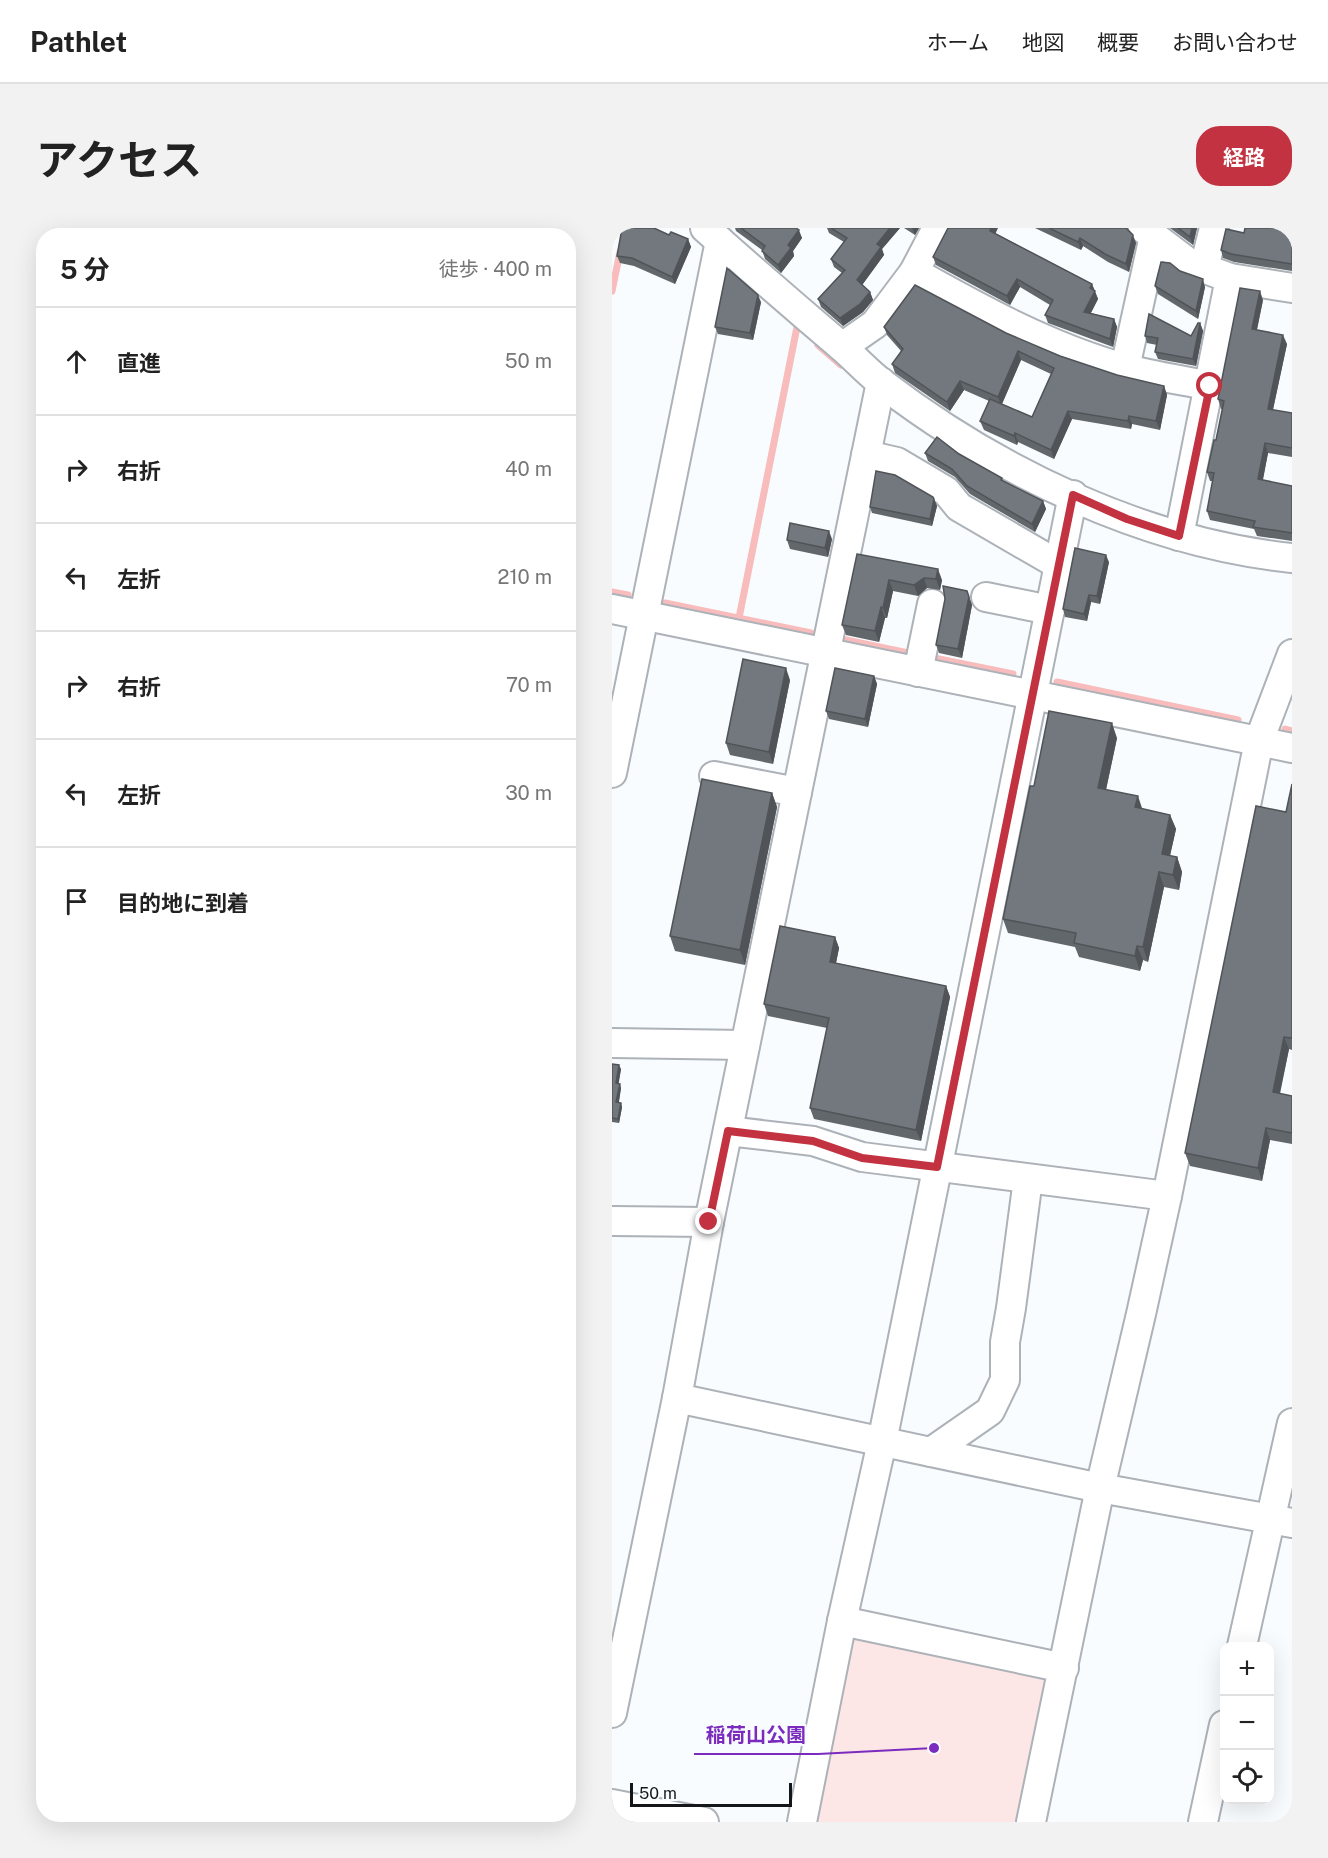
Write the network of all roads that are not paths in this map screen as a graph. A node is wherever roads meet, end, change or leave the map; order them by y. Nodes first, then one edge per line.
1 (937, 228) edge
2 (1214, 228) edge
3 (1148, 232) edge
4 (712, 235) edge
5 (914, 272) junction
6 (1217, 273) junction
7 (1292, 288) edge
8 (842, 347) junction
9 (1125, 368) junction
10 (881, 382) junction
11 (1210, 386) junction
12 (866, 455) junction
13 (1073, 495) junction
14 (1179, 536) junction
15 (1292, 558) edge
16 (1059, 565) junction
17 (986, 597) dead end
18 (932, 604) dead end
19 (612, 609) edge
20 (1050, 610) junction
21 (644, 616) junction
22 (826, 653) junction
23 (1292, 654) edge
24 (918, 672) junction
25 (1033, 695) junction
26 (1259, 741) junction
27 (1292, 748) edge
28 (612, 773) edge
29 (714, 776) dead end
30 (797, 792) junction
31 (612, 1043) edge
32 (745, 1045) junction
33 (728, 1131) junction
34 (937, 1167) junction
35 (1028, 1179) junction
36 (1167, 1196) junction
37 (612, 1221) edge
38 (709, 1222) junction
39 (677, 1398) junction
40 (1292, 1423) edge
41 (882, 1442) junction
42 (931, 1452) junction
43 (1100, 1488) junction
44 (1282, 1521) edge
45 (842, 1621) junction
46 (1244, 1642) edge
47 (619, 1643) edge
48 (1064, 1668) junction
49 (612, 1713) edge
50 (1220, 1743) edge
51 (612, 1804) edge
52 (704, 1822) edge
53 (802, 1822) edge
54 (1031, 1822) edge
55 (1203, 1822) edge

1 - 5 street
2 - 6 street
3 - 6 street
3 - 9 street
4 - 8 street
4 - 21 street
5 - 8 street
5 - 9 street
6 - 7 street
6 - 11 street
8 - 10 street
9 - 11 street
10 - 12 street
10 - 13 street
11 - 14 street
12 - 16 street
12 - 22 street
13 - 14 street
13 - 16 street
14 - 15 street
16 - 20 street
17 - 20 street
18 - 24 street
19 - 21 street
20 - 25 street
21 - 22 street
21 - 28 street
22 - 24 street
22 - 30 street
23 - 26 street
24 - 25 street
25 - 26 street
25 - 34 street
26 - 27 street
26 - 36 street
29 - 30 street
30 - 32 street
31 - 32 street
32 - 33 street
33 - 34 street
33 - 38 street
34 - 35 street
34 - 41 street
35 - 36 street
35 - 42 street
36 - 43 street
37 - 38 street
38 - 39 street
39 - 41 street
39 - 47 street
40 - 44 street
41 - 42 street
41 - 45 street
42 - 43 street
43 - 44 street
43 - 48 street
44 - 46 street
45 - 48 street
45 - 53 street
47 - 49 street
48 - 54 street
50 - 55 street
51 - 52 street

